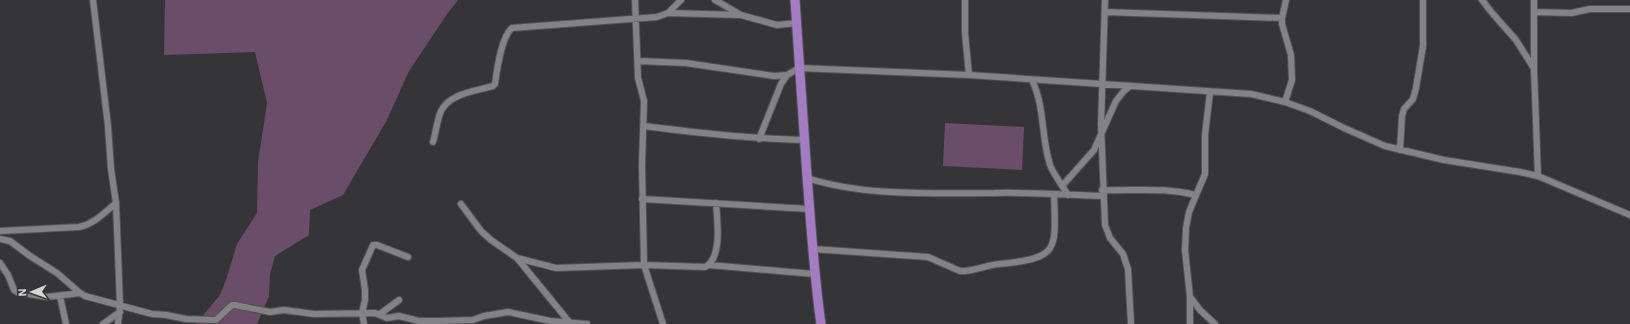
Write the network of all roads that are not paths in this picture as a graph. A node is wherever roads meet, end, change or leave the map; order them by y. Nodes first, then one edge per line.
1 (93, 0) edge
2 (635, 0) edge
3 (681, 0) edge
4 (715, 0) edge
5 (795, 0) edge
6 (965, 0) edge
7 (1105, 0) edge
8 (1286, 0) edge
9 (1423, 0) edge
10 (1482, 0) edge
11 (1534, 0) edge
12 (1630, 9) edge
13 (1105, 12) junction
14 (1534, 12) junction
15 (668, 13) junction
16 (741, 15) junction
17 (1282, 18) junction
18 (635, 19) junction
19 (797, 23) junction
20 (638, 61) junction
21 (799, 68) junction
22 (1534, 69) junction
23 (787, 75) junction
24 (969, 75) junction
25 (1032, 80) junction
26 (1103, 84) junction
27 (1130, 86) junction
28 (1210, 92) junction
29 (1285, 102) junction
30 (644, 126) junction
31 (1101, 136) junction
32 (759, 139) junction
33 (804, 140) junction
34 (433, 142) dead end
35 (1400, 150) junction
36 (1538, 176) junction
37 (807, 178) junction
38 (1062, 186) junction
39 (1102, 193) junction
40 (1054, 194) junction
41 (1068, 195) junction
42 (1196, 195) junction
43 (642, 199) junction
44 (716, 202) junction
45 (116, 203) junction
46 (461, 204) dead end
47 (809, 209) junction
48 (1630, 215) edge
49 (0, 231) edge
50 (0, 239) edge
51 (813, 249) junction
52 (408, 257) dead end
53 (517, 258) junction
54 (0, 263) edge
55 (644, 265) junction
56 (708, 265) junction
57 (814, 274) junction
58 (80, 293) junction
59 (60, 296) junction
60 (1190, 297) junction
61 (398, 300) dead end
62 (120, 309) junction
63 (362, 313) junction
64 (380, 314) junction
65 (420, 322) edge
66 (570, 323) edge
67 (66, 324) edge
68 (103, 324) edge
69 (118, 324) edge
70 (364, 324) edge
71 (587, 324) edge
72 (663, 324) edge
73 (821, 324) edge
74 (1131, 324) edge
75 (1190, 324) edge
76 (1215, 324) edge

1 - 45 street
2 - 18 street
3 - 15 street
4 - 16 street
5 - 19 main road
6 - 24 street
7 - 13 street
8 - 17 street
9 - 35 street
10 - 22 street
11 - 14 street
12 - 14 street
13 - 17 street
13 - 26 street
14 - 22 street
15 - 16 street
15 - 18 street
16 - 19 street
17 - 29 street
18 - 20 street
18 - 34 street
19 - 21 main road
20 - 23 street
20 - 30 street
21 - 23 street
21 - 24 street
21 - 33 main road
22 - 36 street
23 - 32 street
24 - 25 street
25 - 26 street
25 - 38 street
26 - 27 street
26 - 31 street
27 - 28 street
27 - 31 street
28 - 29 street
28 - 42 street
29 - 35 street
30 - 32 street
30 - 43 street
31 - 38 street
31 - 39 street
32 - 33 street
33 - 37 main road
35 - 36 street
36 - 48 street
37 - 40 street
37 - 47 main road
38 - 41 street
39 - 41 street
39 - 42 street
39 - 74 street
40 - 41 street
40 - 51 street
42 - 60 street
43 - 44 street
43 - 55 street
44 - 47 street
44 - 56 street
45 - 49 street
45 - 62 street
46 - 53 street
47 - 51 main road
50 - 58 street
51 - 57 main road
52 - 63 street
53 - 55 street
53 - 66 street
54 - 59 street
55 - 56 street
55 - 72 street
56 - 57 street
57 - 73 main road
58 - 59 street
58 - 62 street
59 - 67 street
60 - 75 street
60 - 76 street
61 - 64 street
62 - 63 street
62 - 68 street
62 - 69 street
63 - 64 street
63 - 70 street
64 - 65 street
65 - 66 street
66 - 71 street

